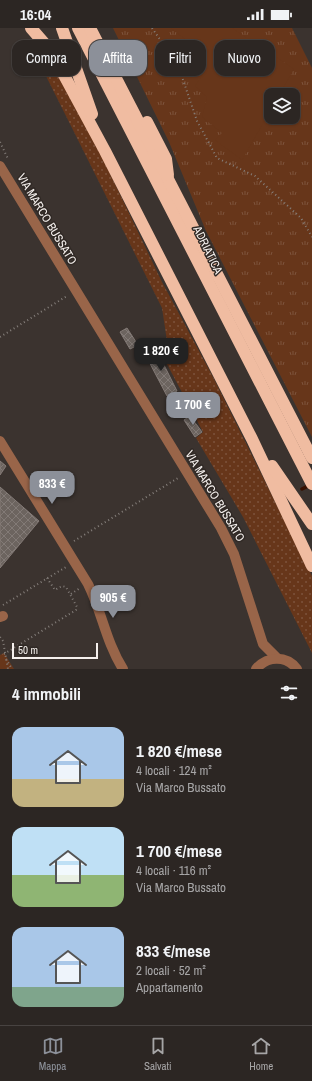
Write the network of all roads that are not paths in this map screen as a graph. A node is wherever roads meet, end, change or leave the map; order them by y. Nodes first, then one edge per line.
1 (31, 28) edge
2 (62, 28) edge
3 (78, 28) edge
4 (90, 28) edge
5 (99, 28) edge
6 (105, 151) junction
7 (0, 166) edge
8 (169, 184) junction
9 (252, 439) junction
10 (0, 441) edge
11 (307, 457) edge
12 (312, 484) edge
13 (312, 524) edge
14 (312, 566) edge
15 (263, 644) junction
16 (277, 658) junction
17 (257, 667) edge
18 (123, 669) edge
19 (297, 669) edge

1 - 6 highway
2 - 6 highway
3 - 11 highway, ADRIATICA
4 - 8 highway, ADRIATICA
5 - 8 highway
6 - 9 highway
7 - 15 street, VIA MARCO BUSSATO
8 - 11 highway, ADRIATICA
9 - 13 highway
9 - 14 highway
10 - 18 street
11 - 12 highway, ADRIATICA
15 - 16 street, VIA MARCO BUSSATO
15 - 17 street, VIA MARCO BUSSATO
16 - 17 street
16 - 19 street, VIA MARCO BUSSATO

